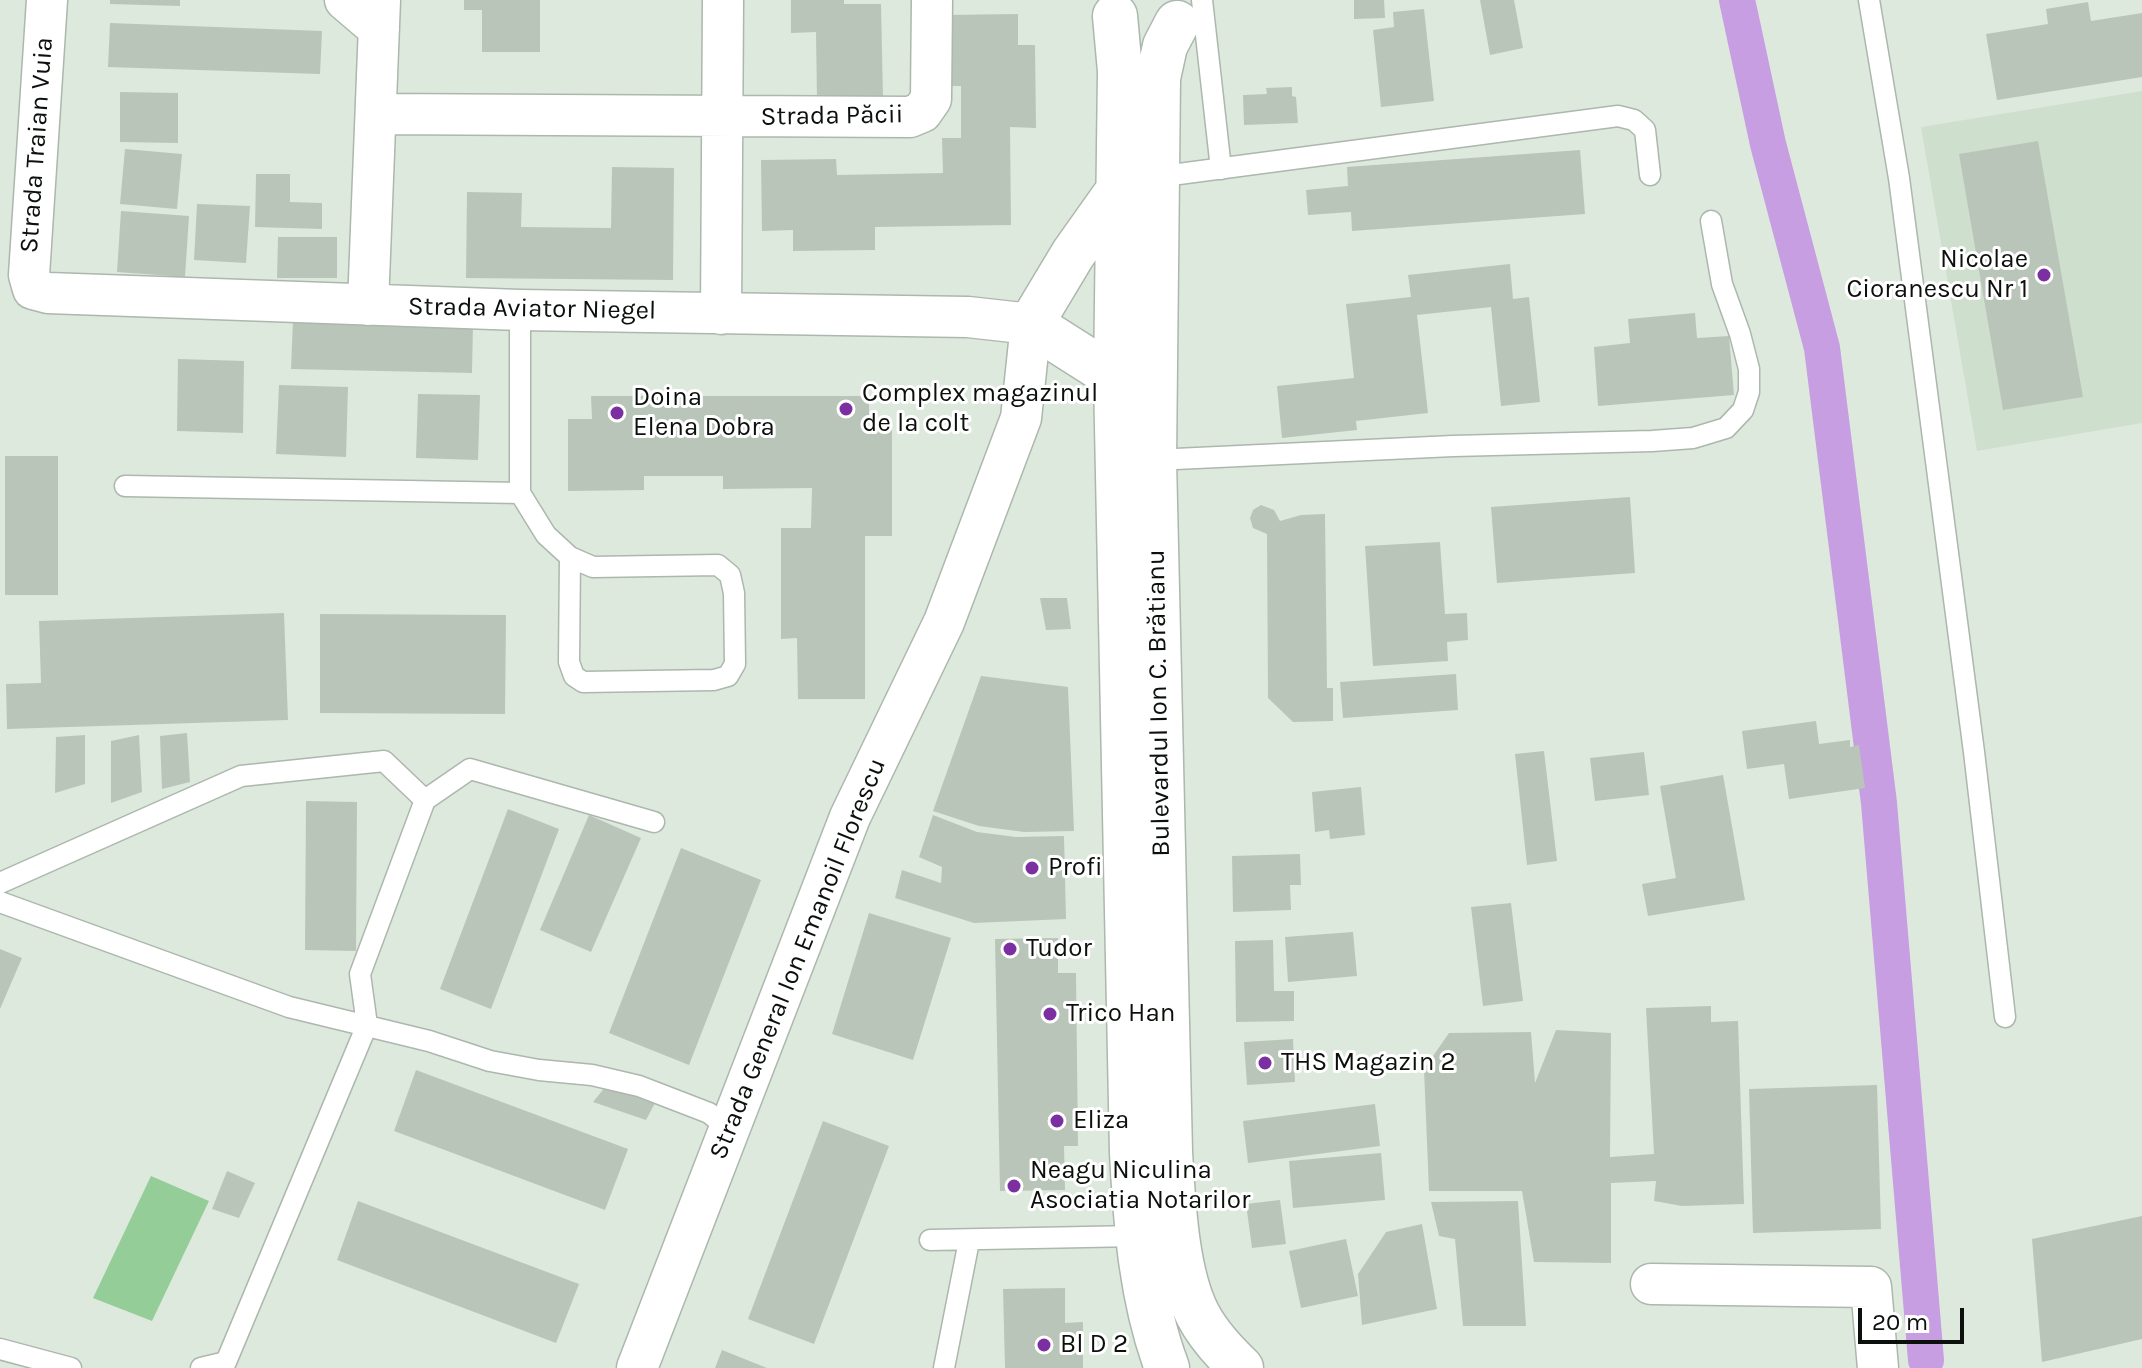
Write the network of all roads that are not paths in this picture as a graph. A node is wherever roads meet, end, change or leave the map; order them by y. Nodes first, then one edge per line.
1 (47, 0) edge
2 (345, 0) edge
3 (723, 0) edge
4 (932, 0) edge
5 (1869, 0) edge
6 (1108, 8) edge
7 (1194, 8) edge
8 (380, 15) edge
9 (376, 114) junction
10 (722, 117) junction
11 (1221, 169) junction
12 (1650, 175) dead end
13 (1136, 185) junction
14 (1711, 221) dead end
15 (33, 289) joint
16 (368, 305) junction
17 (520, 310) junction
18 (721, 314) junction
19 (1031, 324) junction
20 (1116, 378) junction
21 (1154, 460) junction
22 (125, 486) dead end
23 (520, 493) junction
24 (570, 557) junction
25 (425, 800) junction
26 (654, 822) dead end
27 (0, 883) edge
28 (0, 902) edge
29 (2005, 1017) dead end
30 (367, 1025) junction
31 (729, 1129) junction
32 (1137, 1236) junction
33 (930, 1240) dead end
34 (969, 1241) junction
35 (1651, 1284) dead end
36 (0, 1349) edge
37 (71, 1368) edge
38 (201, 1368) edge
39 (637, 1368) edge
40 (944, 1368) edge
41 (1167, 1368) edge
42 (1241, 1368) edge
43 (1878, 1368) edge

1 - 15 street, Strada Traian Vuia
2 - 8 street
3 - 10 street, Strada Păcii
4 - 10 street, Strada Păcii
5 - 29 lane
6 - 7 main road
6 - 13 main road, Bulevardul Ion C. Brătianu
7 - 11 lane
7 - 13 main road, Bulevardul Ion C. Brătianu
8 - 9 street
9 - 10 street
9 - 16 street
10 - 18 street, Strada Păcii
11 - 12 lane
11 - 13 lane
13 - 19 main road
13 - 20 main road, Bulevardul Ion C. Brătianu
13 - 21 main road, Bulevardul Ion C. Brătianu
14 - 21 lane
15 - 16 street, Strada Aviator Niegel
16 - 17 street, Strada Aviator Niegel
17 - 18 street, Strada Aviator Niegel
17 - 23 lane
18 - 19 street, Strada Aviator Niegel
19 - 20 main road
19 - 31 street, Strada General Ion Emanoil Florescu
20 - 32 main road, Bulevardul Ion C. Brătianu
21 - 42 main road, Bulevardul Ion C. Brătianu
22 - 23 lane
23 - 24 lane
24 - 24 lane
25 - 26 lane
25 - 27 lane
25 - 30 lane
28 - 30 lane
30 - 31 lane
30 - 38 lane
31 - 39 street, Strada General Ion Emanoil Florescu
32 - 34 lane
32 - 41 main road, Bulevardul Ion C. Brătianu
33 - 34 lane
34 - 40 lane
35 - 43 street
36 - 37 lane

